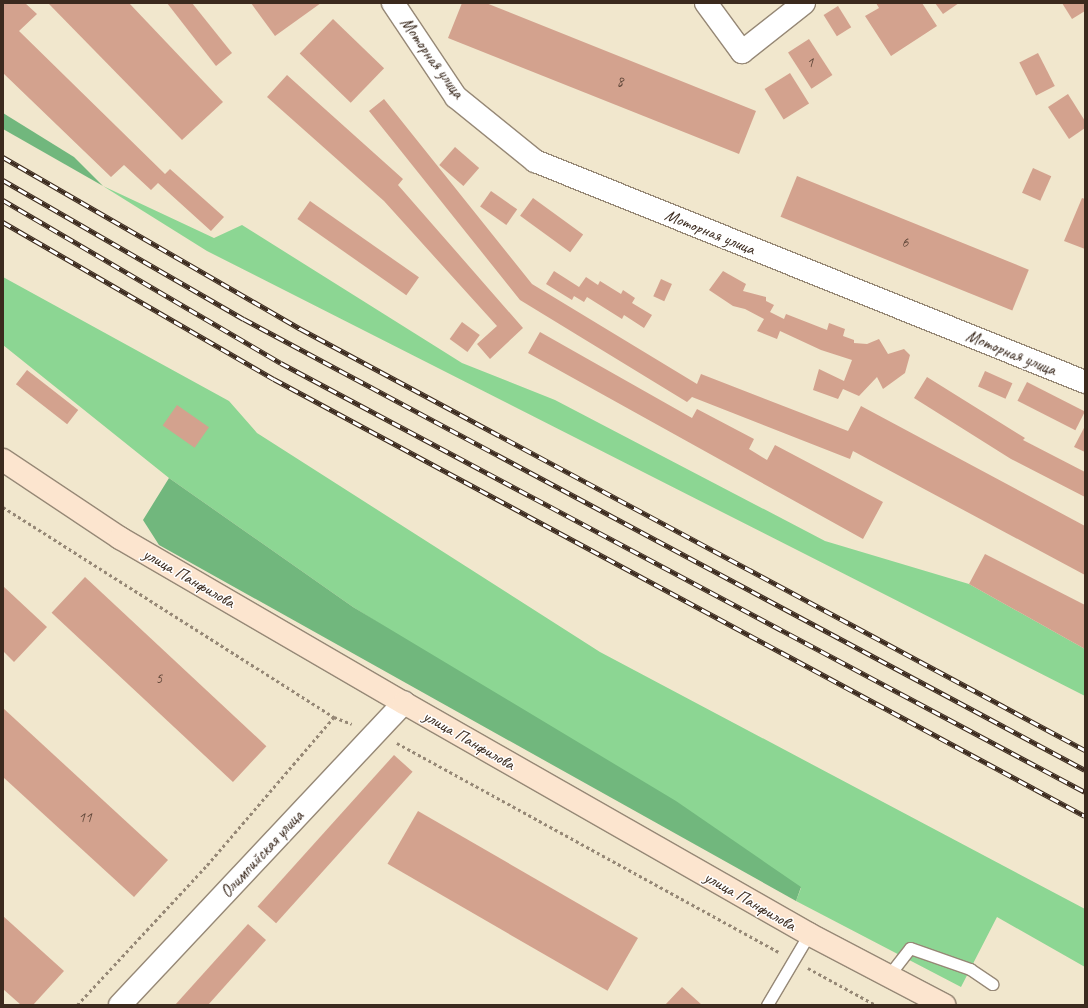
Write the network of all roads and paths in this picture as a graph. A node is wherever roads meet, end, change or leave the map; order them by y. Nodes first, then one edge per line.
1 (393, 3) edge
2 (706, 3) edge
3 (804, 3) edge
4 (1085, 382) edge
5 (3, 460) edge
6 (3, 507) edge
7 (404, 703) junction
8 (334, 717) junction
9 (375, 734) junction
10 (809, 934) junction
11 (794, 960) junction
12 (889, 975) junction
13 (992, 984) dead end
14 (77, 1005) edge
15 (120, 1005) edge
16 (767, 1005) edge
17 (876, 1005) edge
18 (944, 1005) edge

1 - 4 street, Моторная улица
2 - 3 street
5 - 7 main road, улица Панфилова
6 - 8 path
7 - 9 street, Олимпийская улица
7 - 10 main road, улица Панфилова
8 - 9 path
8 - 14 path
9 - 11 path
9 - 15 street, Олимпийская улица
10 - 11 lane
10 - 12 main road, улица Панфилова
11 - 16 lane
11 - 17 path
12 - 13 lane
12 - 18 main road, улица Панфилова

